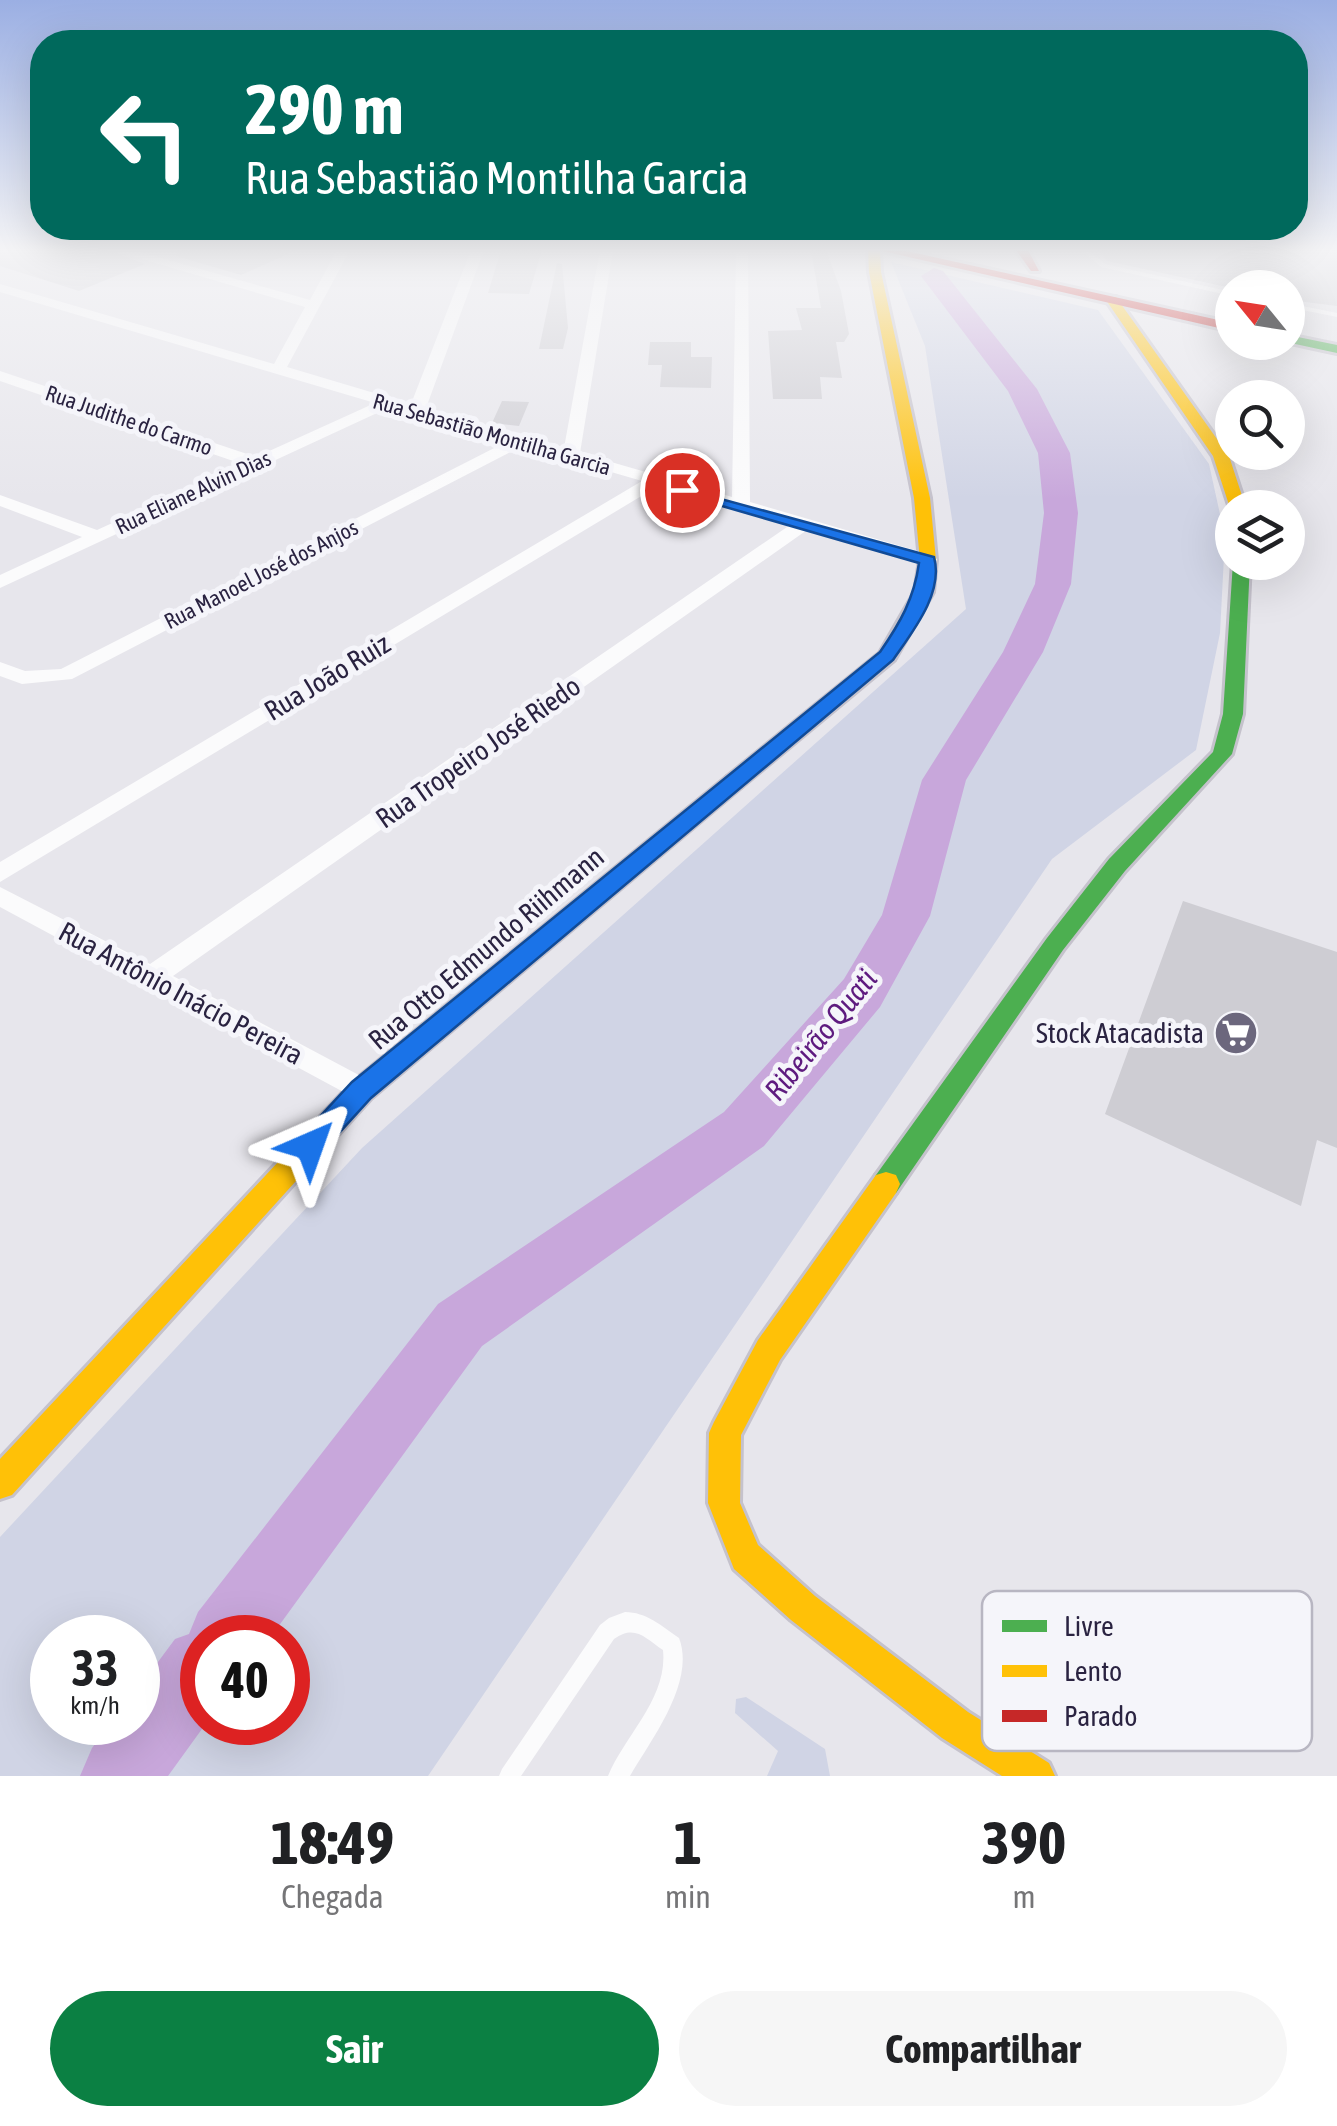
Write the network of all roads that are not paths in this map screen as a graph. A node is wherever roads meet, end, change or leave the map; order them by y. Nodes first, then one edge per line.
1 (152, 333) edge
2 (299, 333) edge
3 (446, 333) edge
4 (592, 333) edge
5 (742, 333) edge
6 (888, 333) edge
7 (1137, 333) edge
8 (1143, 333) edge
9 (1140, 337) junction
10 (1305, 342) edge
11 (1337, 349) edge
12 (278, 370) junction
13 (0, 376) edge
14 (387, 403) junction
15 (416, 412) junction
16 (518, 442) junction
17 (571, 458) junction
18 (257, 463) junction
19 (653, 482) junction
20 (1232, 490) edge
21 (0, 500) edge
22 (741, 507) junction
23 (803, 525) junction
24 (96, 536) junction
25 (928, 560) junction
26 (1241, 580) edge
27 (0, 582) edge
28 (0, 668) edge
29 (0, 873) edge
30 (0, 896) edge
31 (152, 978) junction
32 (362, 1090) junction
33 (0, 1483) edge
34 (982, 1742) edge
35 (997, 1751) edge
36 (509, 1776) edge
37 (618, 1776) edge
38 (1036, 1776) edge

1 - 12 street, Rua Sebastião Montilha Garcia
2 - 12 street
3 - 15 street
4 - 17 street
5 - 22 street
6 - 25 street, Rua Otto Edmundo Riihmann
7 - 9 street
8 - 9 street
9 - 20 street
10 - 11 street
12 - 14 street, Rua Sebastião Montilha Garcia
13 - 18 street, Rua Judithe do Carmo
14 - 15 street, Rua Sebastião Montilha Garcia
14 - 18 street, Rua Eliane Alvin Dias
15 - 16 street, Rua Sebastião Montilha Garcia
16 - 17 street, Rua Sebastião Montilha Garcia
16 - 28 street, Rua Manoel José dos Anjos
17 - 19 street, Rua Sebastião Montilha Garcia
18 - 24 street, Rua Eliane Alvin Dias
19 - 22 street, Rua Sebastião Montilha Garcia
19 - 29 street, Rua João Ruiz
21 - 24 street
22 - 23 street, Rua Sebastião Montilha Garcia
23 - 25 street, Rua Sebastião Montilha Garcia
23 - 31 street, Rua Tropeiro José Riedo
24 - 27 street, Rua Eliane Alvin Dias
25 - 32 street, Rua Otto Edmundo Riihmann
26 - 34 street
30 - 31 street, Rua Antônio Inácio Pereira
31 - 32 street, Rua Antônio Inácio Pereira
32 - 33 street, Rua Otto Edmundo Riihmann
35 - 38 street
36 - 37 lane

